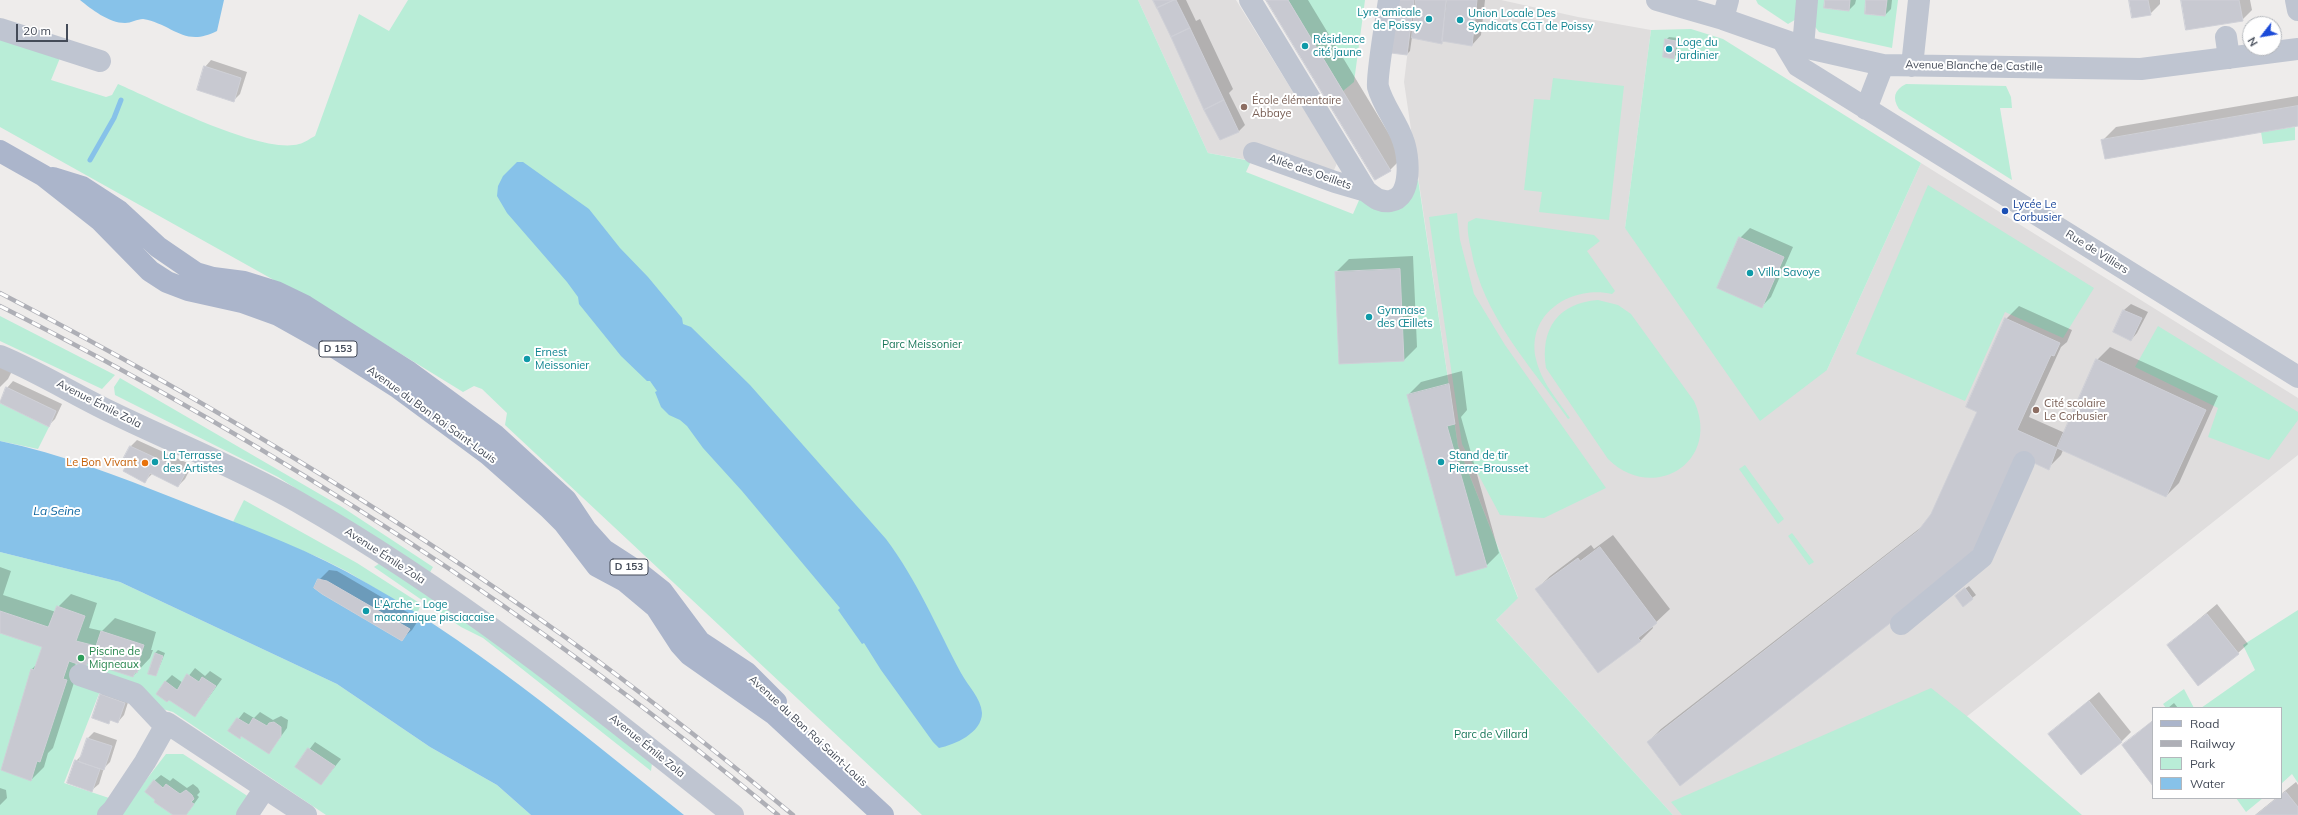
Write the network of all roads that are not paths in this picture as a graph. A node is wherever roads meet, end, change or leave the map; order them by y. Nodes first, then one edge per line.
1 (1250, 0) edge
2 (1390, 0) edge
3 (1657, 0) edge
4 (1807, 0) edge
5 (1919, 0) edge
6 (2296, 0) edge
7 (1725, 10) edge
8 (2298, 10) edge
9 (0, 29) edge
10 (1793, 44) junction
11 (2298, 49) edge
12 (100, 61) dead end
13 (1883, 65) junction
14 (1912, 66) junction
15 (1866, 109) junction
16 (0, 151) edge
17 (1254, 153) dead end
18 (44, 176) junction
19 (1366, 191) junction
20 (0, 356) edge
21 (2298, 377) edge
22 (2024, 462) dead end
23 (1901, 624) dead end
24 (80, 674) dead end
25 (166, 725) junction
26 (265, 788) junction
27 (108, 815) edge
28 (247, 815) edge
29 (306, 815) edge
30 (733, 815) edge
31 (883, 815) edge
32 (898, 815) edge

1 - 19 street, Allée des Oeillets
2 - 19 street, Allée des Oeillets
3 - 7 street, Avenue Blanche de Castille
4 - 10 street
5 - 14 street
6 - 8 street
7 - 10 street, Avenue Blanche de Castille
9 - 12 street
10 - 13 street, Avenue Blanche de Castille
10 - 15 street, Rue de Villiers
11 - 14 street, Avenue Blanche de Castille
13 - 14 street, Avenue Blanche de Castille
13 - 15 street
15 - 21 street, Rue de Villiers
16 - 18 main road, Avenue du Bon Roi Saint-Louis / D 153
17 - 19 street, Allée des Oeillets
18 - 31 main road, Avenue du Bon Roi Saint-Louis / D 153
18 - 32 main road, Avenue du Bon Roi Saint-Louis / D 153
20 - 30 street, Avenue Émile Zola
22 - 23 street
24 - 25 street
25 - 26 street
25 - 27 street
26 - 28 street
26 - 29 street

